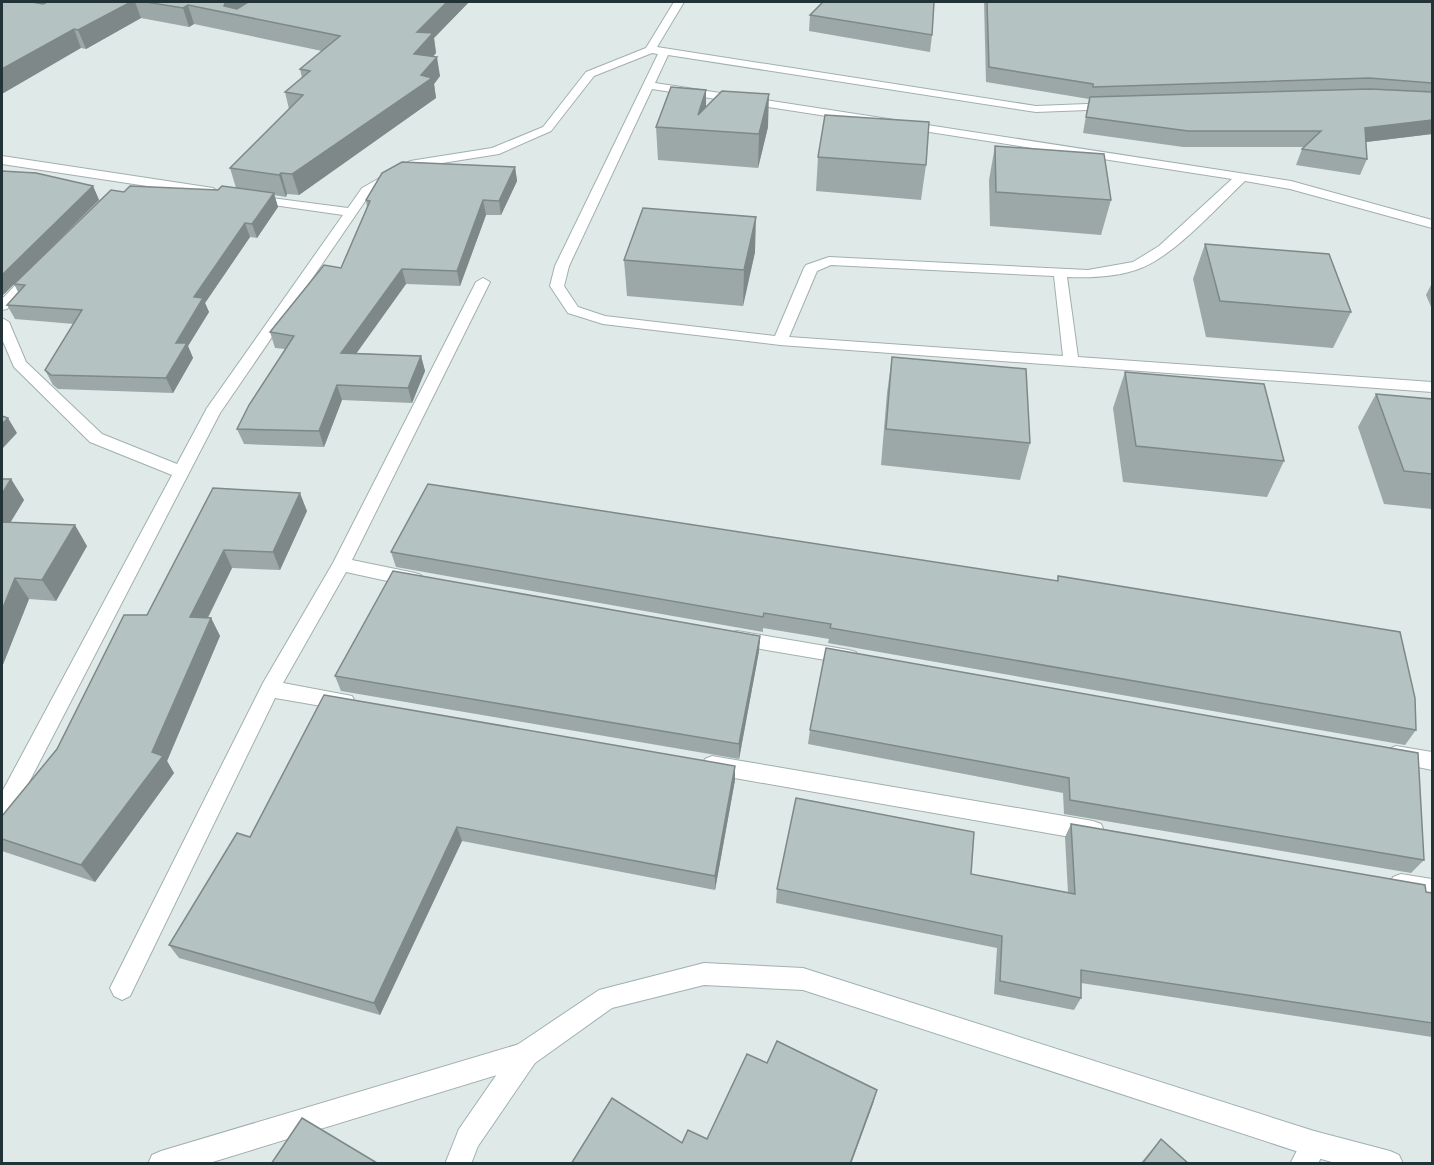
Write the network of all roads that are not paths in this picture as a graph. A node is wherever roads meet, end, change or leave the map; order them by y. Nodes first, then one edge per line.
1 (679, 2) edge
2 (657, 51) junction
3 (649, 85) junction
4 (1130, 106) edge
5 (2, 160) edge
6 (1242, 177) junction
7 (131, 179) junction
8 (115, 195) edge
9 (351, 212) junction
10 (1432, 224) edge
11 (42, 266) edge
12 (1060, 273) junction
13 (483, 282) dead end
14 (2, 306) edge
15 (2, 322) edge
16 (780, 342) junction
17 (1071, 362) junction
18 (1432, 387) edge
19 (181, 472) junction
20 (341, 564) junction
21 (429, 583) edge
22 (724, 635) edge
23 (866, 660) edge
24 (270, 689) junction
25 (364, 705) edge
26 (1373, 751) edge
27 (1432, 761) edge
28 (693, 762) edge
29 (2, 812) edge
30 (1115, 835) edge
31 (1386, 881) edge
32 (1432, 889) edge
33 (122, 988) dead end
34 (526, 1054) junction
35 (1309, 1154) edge
36 (161, 1164) edge
37 (458, 1164) edge
38 (1390, 1164) edge

1 - 2 street
2 - 3 street
2 - 4 street
2 - 9 street
3 - 6 street
3 - 16 street
5 - 7 street
6 - 10 street
6 - 12 street
7 - 8 street
7 - 9 street
9 - 19 street
11 - 14 street
12 - 16 street
12 - 17 street
13 - 20 street
15 - 19 street
16 - 17 street
17 - 18 street
19 - 29 street
20 - 21 street
20 - 24 street
22 - 23 street
24 - 25 street
24 - 33 street
26 - 27 street
28 - 30 street
31 - 32 street
34 - 35 street
34 - 36 street
34 - 37 street
35 - 38 street

